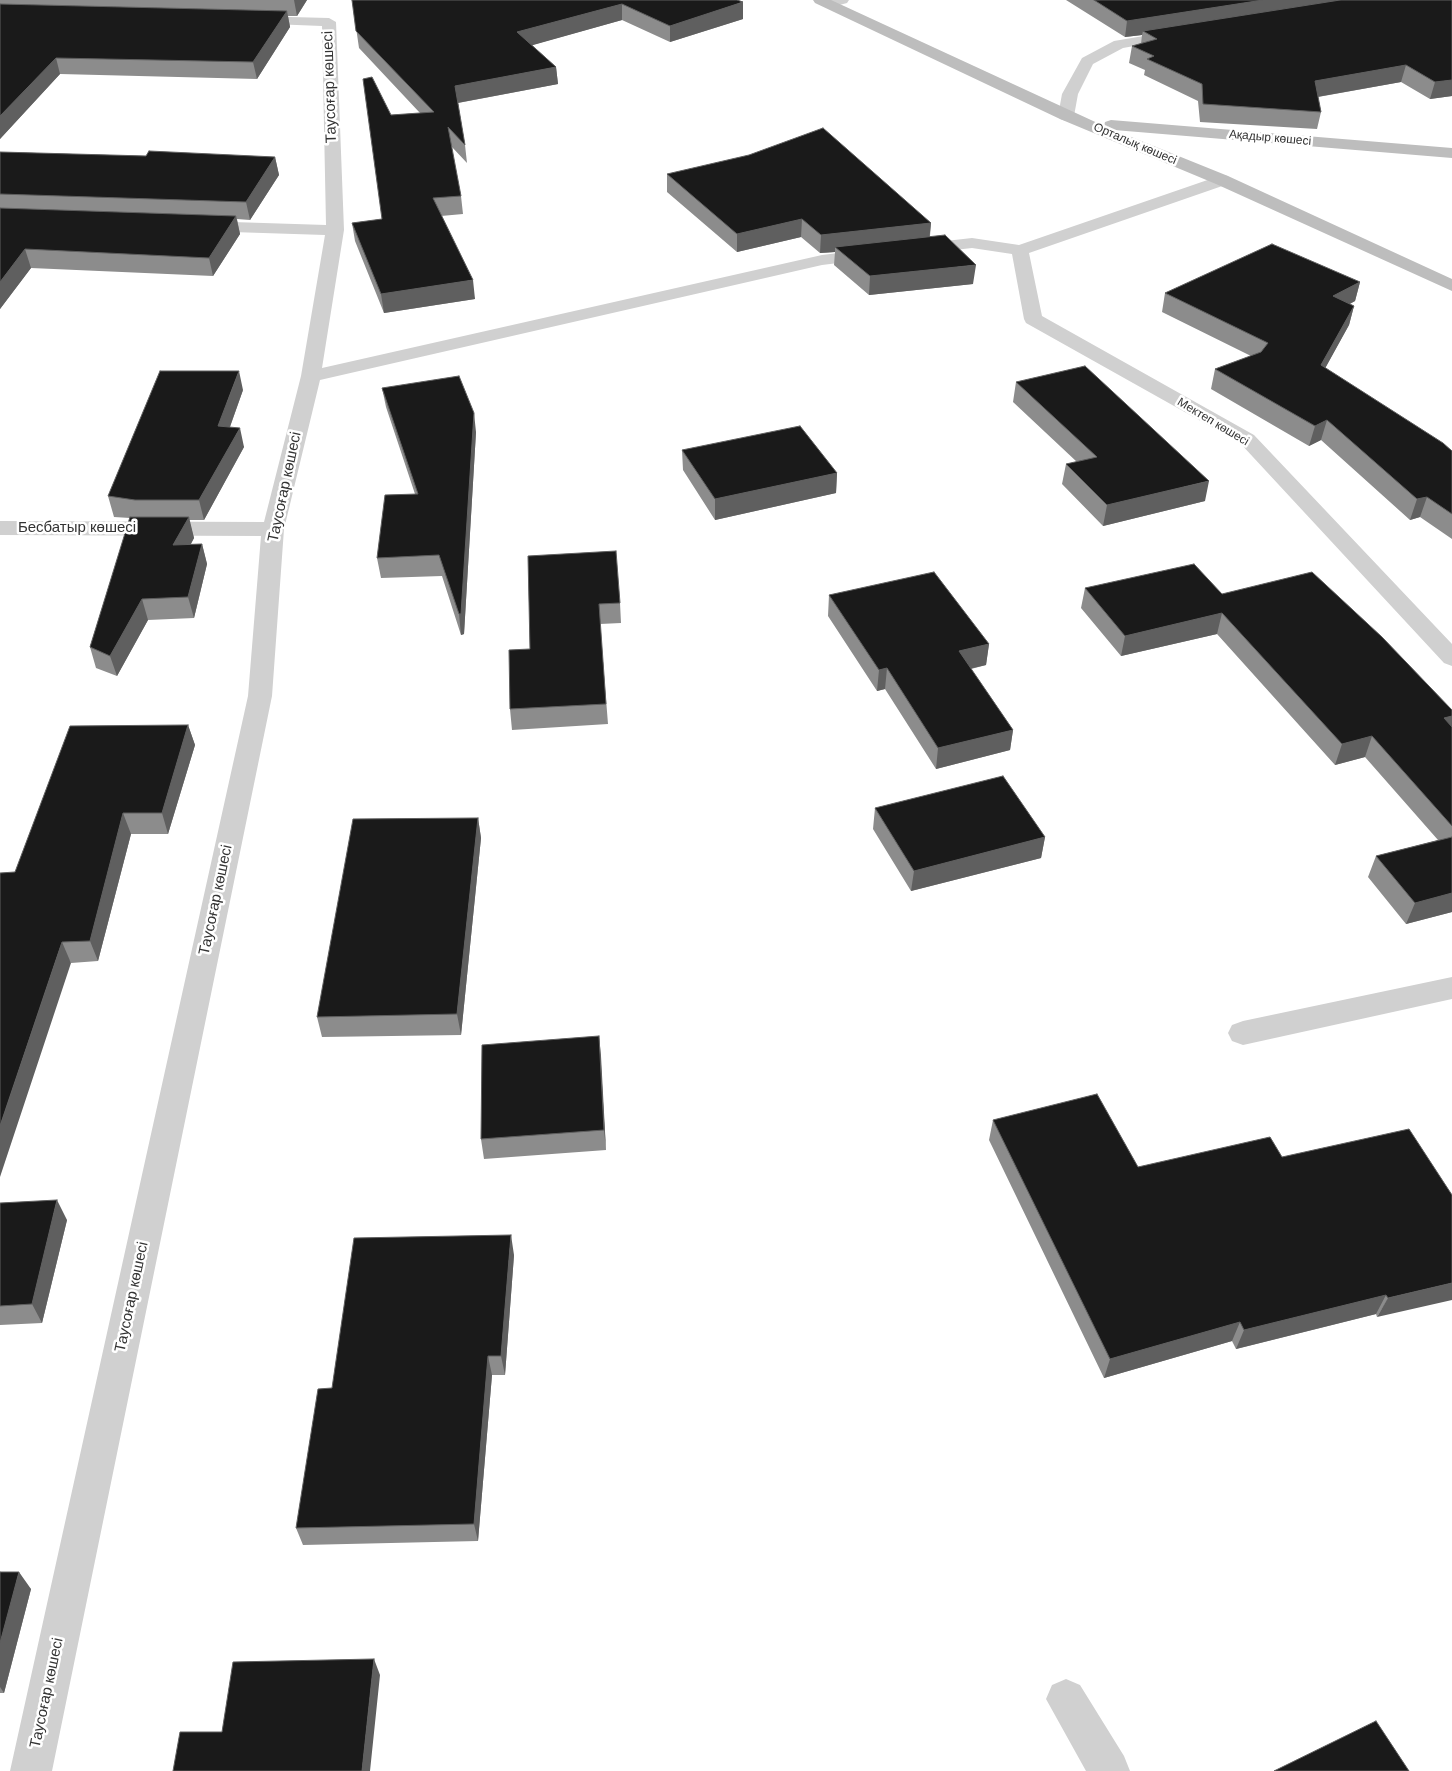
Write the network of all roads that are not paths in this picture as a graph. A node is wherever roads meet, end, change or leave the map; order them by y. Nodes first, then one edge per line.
1 (830, 1) edge
2 (239, 20) edge
3 (1197, 32) edge
4 (1066, 116) junction
5 (1087, 124) junction
6 (1452, 152) edge
7 (1222, 180) junction
8 (187, 225) edge
9 (335, 230) junction
10 (1020, 250) junction
11 (1452, 286) edge
12 (311, 376) junction
13 (0, 528) edge
14 (273, 529) junction
15 (1452, 658) edge
16 (1452, 988) edge
17 (1243, 1034) dead end
18 (1066, 1699) dead end
19 (31, 1771) edge
20 (1110, 1771) edge

1 - 4 main road, Орталық көшесі
2 - 9 street, Тауcоғар көшесі
3 - 4 street
4 - 5 main road, Орталық көшесі
5 - 6 main road, Ақадыр көшесі
5 - 7 main road, Орталық көшесі
7 - 10 street
7 - 11 main road, Орталық көшесі
8 - 9 street
9 - 12 street, Тауcоғар көшесі
10 - 12 street
10 - 15 street, Мектеп көшесі
12 - 14 street, Тауcоғар көшесі
13 - 14 street, Бесбатыр көшесі
14 - 19 street, Тауcоғар көшесі
16 - 17 street
18 - 20 street

